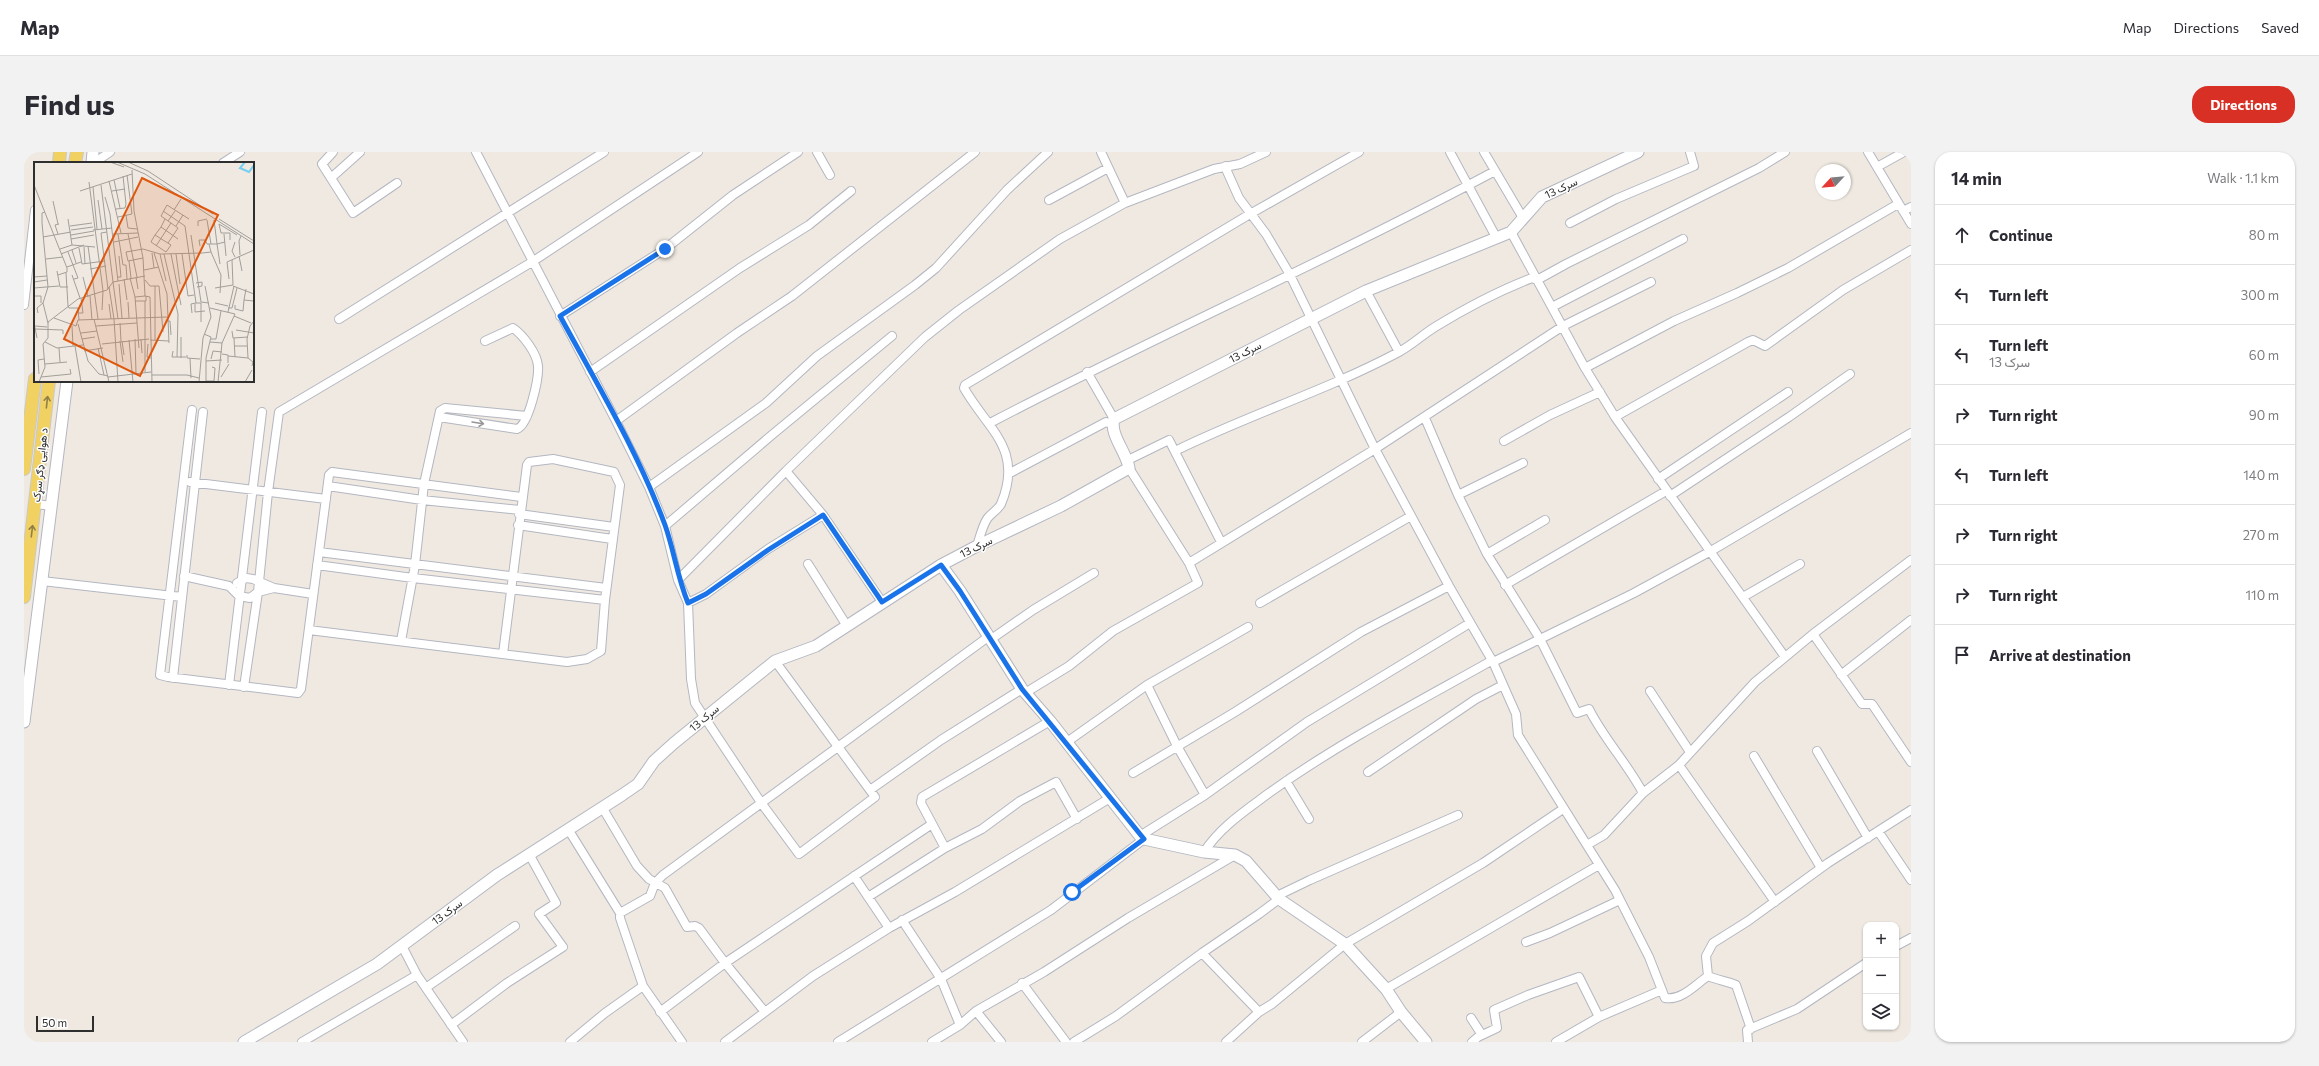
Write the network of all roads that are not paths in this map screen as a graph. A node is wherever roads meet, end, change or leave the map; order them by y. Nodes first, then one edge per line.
1 (60, 152) edge
2 (77, 152) edge
3 (110, 152) edge
4 (240, 152) edge
5 (333, 152) edge
6 (360, 152) edge
7 (476, 152) edge
8 (604, 152) edge
9 (698, 152) edge
10 (798, 152) edge
11 (817, 152) edge
12 (975, 152) edge
13 (1048, 152) edge
14 (1101, 152) edge
15 (1265, 152) edge
16 (1360, 152) edge
17 (1450, 152) edge
18 (1484, 152) edge
19 (1638, 152) edge
20 (1690, 152) edge
21 (1784, 152) edge
22 (1868, 152) edge
23 (1904, 152) edge
24 (59, 162) edge
25 (75, 162) edge
26 (95, 162) edge
27 (225, 162) edge
28 (1226, 166) junction
29 (1877, 167) junction
30 (1108, 168) junction
31 (1495, 171) junction
32 (830, 175) dead end
33 (331, 178) junction
34 (397, 183) dead end
35 (1467, 186) junction
36 (851, 191) dead end
37 (1049, 200) dead end
38 (1125, 203) junction
39 (1898, 204) junction
40 (1911, 207) edge
41 (1903, 211) junction
42 (507, 214) junction
43 (1250, 214) junction
44 (1523, 218) junction
45 (34, 219) edge
46 (1570, 223) dead end
47 (1911, 224) edge
48 (1511, 232) junction
49 (1496, 237) junction
50 (1683, 239) dead end
51 (1911, 250) edge
52 (532, 262) junction
53 (1289, 274) junction
54 (1537, 280) junction
55 (1651, 282) dead end
56 (1366, 291) junction
57 (24, 305) edge
58 (1552, 308) junction
59 (560, 316) junction
60 (1310, 318) junction
61 (340, 319) dead end
62 (1563, 326) junction
63 (892, 336) dead end
64 (485, 340) dead end
65 (1399, 352) junction
66 (1585, 368) junction
67 (590, 372) junction
68 (1087, 372) junction
69 (1850, 374) dead end
70 (1342, 380) junction
71 (35, 382) edge
72 (49, 382) edge
73 (67, 382) edge
74 (1600, 392) junction
75 (1788, 392) dead end
76 (192, 410) dead end
77 (203, 412) dead end
78 (262, 412) dead end
79 (527, 416) junction
80 (439, 417) junction
81 (1615, 417) junction
82 (1424, 418) junction
83 (616, 421) junction
84 (1113, 421) junction
85 (990, 423) junction
86 (1911, 433) edge
87 (1504, 441) dead end
88 (1376, 449) junction
89 (1175, 451) junction
90 (1523, 463) dead end
91 (1128, 464) junction
92 (24, 469) edge
93 (786, 471) junction
94 (1010, 473) junction
95 (1658, 479) junction
96 (184, 482) junction
97 (195, 483) junction
98 (424, 484) junction
99 (328, 486) junction
100 (649, 487) junction
101 (252, 490) junction
102 (268, 492) junction
103 (1668, 494) junction
104 (1458, 495) junction
105 (521, 497) junction
106 (326, 499) junction
107 (422, 500) junction
108 (36, 504) junction
109 (52, 506) junction
110 (519, 512) junction
111 (823, 515) junction
112 (1411, 516) junction
113 (1545, 520) dead end
114 (518, 525) junction
115 (665, 526) junction
116 (614, 527) junction
117 (612, 539) junction
118 (1221, 542) junction
119 (977, 546) junction
120 (1711, 551) junction
121 (319, 552) junction
122 (1487, 554) junction
123 (1911, 560) edge
124 (1189, 563) junction
125 (808, 564) dead end
126 (1800, 564) dead end
127 (317, 565) junction
128 (415, 565) junction
129 (941, 565) junction
130 (1094, 573) dead end
131 (184, 576) junction
132 (512, 577) junction
133 (413, 578) junction
134 (678, 580) junction
135 (42, 581) junction
136 (259, 581) junction
137 (241, 582) junction
138 (1505, 585) junction
139 (229, 586) junction
140 (1449, 586) junction
141 (274, 588) junction
142 (606, 588) junction
143 (510, 590) junction
144 (258, 592) junction
145 (313, 594) junction
146 (169, 596) junction
147 (239, 596) junction
148 (182, 597) junction
149 (1743, 597) junction
150 (24, 598) edge
151 (605, 600) junction
152 (882, 602) junction
153 (688, 603) junction
154 (1260, 603) dead end
155 (1911, 620) edge
156 (1470, 623) junction
157 (847, 626) junction
158 (1248, 628) dead end
159 (309, 630) junction
160 (1813, 634) junction
161 (989, 639) junction
162 (1540, 639) junction
163 (401, 640) junction
164 (503, 654) junction
165 (1785, 657) junction
166 (775, 661) junction
167 (1492, 661) junction
168 (1840, 675) junction
169 (173, 678) junction
170 (1147, 684) junction
171 (229, 685) junction
172 (1503, 685) junction
173 (244, 687) junction
174 (26, 689) edge
175 (1024, 691) junction
176 (1650, 691) dead end
177 (705, 718) junction
178 (1050, 721) junction
179 (24, 722) edge
180 (1067, 742) junction
181 (1177, 746) junction
182 (838, 747) junction
183 (1817, 751) dead end
184 (1690, 752) junction
185 (1754, 756) dead end
186 (1911, 762) edge
187 (1679, 765) junction
188 (1368, 772) dead end
189 (1132, 773) dead end
190 (1286, 781) junction
191 (870, 790) junction
192 (1643, 793) junction
193 (1205, 795) junction
194 (1110, 798) junction
195 (762, 804) junction
196 (602, 807) junction
197 (1563, 809) junction
198 (1911, 810) edge
199 (1458, 815) dead end
200 (1077, 819) junction
201 (1309, 819) dead end
202 (932, 824) junction
203 (568, 828) junction
204 (1878, 831) junction
205 (1142, 837) junction
206 (1868, 838) junction
207 (1587, 845) junction
208 (945, 848) junction
209 (1204, 852) junction
210 (529, 854) junction
211 (1234, 855) junction
212 (1599, 865) junction
213 (1821, 868) junction
214 (854, 876) junction
215 (1911, 880) edge
216 (655, 883) junction
217 (868, 897) junction
218 (1279, 899) junction
219 (1620, 900) junction
220 (1775, 902) junction
221 (620, 913) junction
222 (902, 920) junction
223 (515, 926) dead end
224 (889, 928) junction
225 (1911, 938) edge
226 (1526, 942) dead end
227 (1345, 944) junction
228 (1899, 944) edge
229 (402, 946) junction
230 (1202, 953) junction
231 (725, 963) junction
232 (1863, 965) edge
233 (417, 975) junction
234 (1708, 976) junction
235 (941, 979) junction
236 (1022, 983) junction
237 (643, 986) junction
238 (426, 987) junction
239 (1386, 989) junction
240 (1662, 990) junction
241 (976, 1011) junction
242 (660, 1012) junction
243 (765, 1012) junction
244 (1259, 1012) junction
245 (1401, 1012) junction
246 (1598, 1017) junction
247 (1471, 1018) dead end
248 (451, 1025) junction
249 (960, 1025) junction
250 (1751, 1029) junction
251 (1482, 1035) junction
252 (246, 1042) edge
253 (302, 1042) edge
254 (464, 1042) edge
255 (570, 1042) edge
256 (682, 1042) edge
257 (725, 1042) edge
258 (838, 1042) edge
259 (932, 1042) edge
260 (1001, 1042) edge
261 (1066, 1042) edge
262 (1074, 1042) edge
263 (1226, 1042) edge
264 (1362, 1042) edge
265 (1426, 1042) edge
266 (1472, 1042) edge
267 (1556, 1042) edge
268 (1748, 1042) edge

1 - 24 main road
2 - 25 main road
3 - 26 street
4 - 27 street
5 - 33 street
6 - 33 street
7 - 42 street
8 - 42 street
9 - 52 street
10 - 59 street
11 - 32 street
12 - 83 street
13 - 100 street
14 - 30 street
15 - 28 street
16 - 43 street
17 - 35 street
18 - 31 street
19 - 44 street, سرک 13
20 - 46 street
21 - 54 street
22 - 29 street
23 - 29 street
28 - 38 street
28 - 43 street
29 - 39 street
30 - 37 street
30 - 38 street
31 - 35 street
31 - 44 street
33 - 34 street
35 - 49 street
35 - 53 street
36 - 67 street
38 - 93 street
39 - 41 street
39 - 66 street
40 - 41 street
41 - 47 street
42 - 52 street
42 - 61 street
43 - 53 street
43 - 85 street
44 - 48 street, سرک 13
45 - 57 street
48 - 49 street, سرک 13
48 - 54 street
49 - 56 street, سرک 13
50 - 58 street
51 - 81 street
52 - 59 street
52 - 102 street
53 - 60 street
53 - 68 street
54 - 58 street
54 - 65 street
55 - 62 street
56 - 60 street, سرک 13
56 - 65 street
58 - 62 street
59 - 67 street
60 - 70 street
60 - 84 street, سرک 13
62 - 66 street
62 - 82 street
63 - 115 street
64 - 79 street
65 - 70 street
66 - 74 street
67 - 83 street
68 - 84 street
68 - 85 street
69 - 103 street
70 - 88 street
70 - 89 street
71 - 92 main road, د هوایی ډګر سړک
108 -> 72 main road, د هوایی ډګر سړک
73 - 109 street
74 - 81 street
74 - 87 street
75 - 95 street
76 - 96 street
77 - 97 street
78 - 101 street
79 - 80 street
80 -> 79 street
80 - 98 street
81 - 95 street
82 - 88 street
82 - 104 street
83 - 100 street
84 - 91 street
84 - 94 street
85 - 94 street
86 - 120 street
88 - 112 street
88 - 118 street
89 - 91 street
89 - 118 street
90 - 104 street
91 - 119 street, سرک 13
91 - 124 street
93 - 111 street
93 - 134 street
94 - 119 street
95 - 103 street
96 - 97 street
96 - 146 street
97 - 101 street
97 - 131 street
98 - 99 street
98 - 105 street
98 - 107 street
99 - 106 street
99 - 107 street
100 - 115 street
101 - 102 street
101 - 137 street
102 - 106 street
102 - 136 street
103 - 120 street
103 - 138 street
104 - 122 street
105 - 110 street
105 - 116 street
106 - 121 street
107 - 110 street
107 - 128 street
108 - 109 street
150 -> 108 main road, د هوایی ډګر سړک
109 - 135 street
110 - 114 street
110 - 116 street
111 - 152 street
111 - 153 street
112 - 140 street
112 - 154 street
113 - 122 street
114 - 117 street
114 - 132 street
115 - 134 street
116 - 117 street
117 - 142 street
118 - 124 street
119 - 129 street, سرک 13
120 - 149 street
120 - 162 street
121 - 127 street
121 - 128 street
122 - 138 street
123 - 160 street
124 - 175 street
125 - 157 street
126 - 149 street
127 - 133 street
127 - 145 street
128 - 132 street
128 - 133 street
129 - 152 street, سرک 13
129 - 161 street
130 - 161 street
131 - 139 street
131 - 148 street
132 - 142 street
132 - 143 street
133 - 143 street
133 - 163 street
134 - 153 street
135 - 146 street
135 - 174 street
136 - 137 street
136 - 141 street
136 - 144 street
137 - 139 street
137 - 147 street
138 - 162 street
139 - 147 street
140 - 156 street
140 - 181 street
141 - 144 street
141 - 145 street
142 - 151 street
143 - 151 street
143 - 164 street
144 - 147 street
144 - 173 street
145 - 159 street
146 - 148 street
146 - 169 street
147 - 171 street
148 - 169 street
149 - 165 street
151 - 164 street
152 - 157 street, سرک 13
153 - 177 street
155 - 168 street
156 - 167 street
156 - 193 street
157 - 166 street, سرک 13
158 - 170 street
159 - 163 street
159 - 173 street
160 - 165 street
160 - 168 street
161 - 175 street
161 - 182 street
162 - 167 street
162 - 192 street
163 - 164 street
165 - 184 street
166 - 177 street, سرک 13
166 - 182 street
167 - 172 street
167 - 190 street
168 - 186 street
169 - 171 street
170 - 180 street
170 - 181 street
171 - 173 street
172 - 188 street
172 - 197 street
174 - 179 street
175 - 178 street
175 - 191 street
176 - 184 street
177 - 195 street
177 - 196 street, سرک 13
178 - 180 street
178 - 202 street
180 - 194 street
181 - 189 street
181 - 193 street
182 - 191 street
182 - 195 street
183 - 206 street
184 - 187 street
185 - 213 street
187 - 192 street
187 - 220 street
190 - 201 street
190 - 209 street
191 - 195 street
192 - 207 street
193 - 205 street
194 - 200 street
194 - 205 street
195 - 216 street
196 - 203 street, سرک 13
196 - 216 street
197 - 207 street
197 - 227 street
198 - 204 street
199 - 218 street
200 - 208 street
200 - 222 street
202 - 208 street
202 - 214 street
203 - 210 street, سرک 13
203 - 221 street
204 - 206 street
204 - 215 street
205 - 209 street
205 - 235 street
206 - 213 street
207 - 212 street
208 - 217 street
209 - 211 street
210 - 229 street, سرک 13
210 - 248 street
211 - 218 street
211 - 236 street
212 - 219 street
212 - 239 street
213 - 220 street
214 - 217 street
214 - 231 street
216 - 221 street
216 - 231 street
217 - 224 street
218 - 227 street
218 - 230 street
219 - 226 street
219 - 240 street
220 - 234 street
221 - 237 street
222 - 224 street
222 - 235 street
223 - 238 street
224 - 243 street
225 - 228 street
227 - 239 street
227 - 244 street
229 - 233 street
229 - 252 street, سرک 13
230 - 244 street
230 - 262 street
231 - 242 street
231 - 243 street
232 - 250 street
233 - 238 street
233 - 253 street
234 - 240 street
234 - 250 street
235 - 249 street
235 - 258 street
236 - 241 street
236 - 261 street
237 - 242 street
237 - 255 street
238 - 248 street
239 - 245 street
240 - 246 street
241 - 249 street
241 - 260 street
242 - 256 street
243 - 257 street
244 - 263 street
245 - 264 street
245 - 265 street
246 - 251 street
246 - 267 street
247 - 251 street
248 - 254 street
249 - 259 street
250 - 268 street
251 - 266 street

